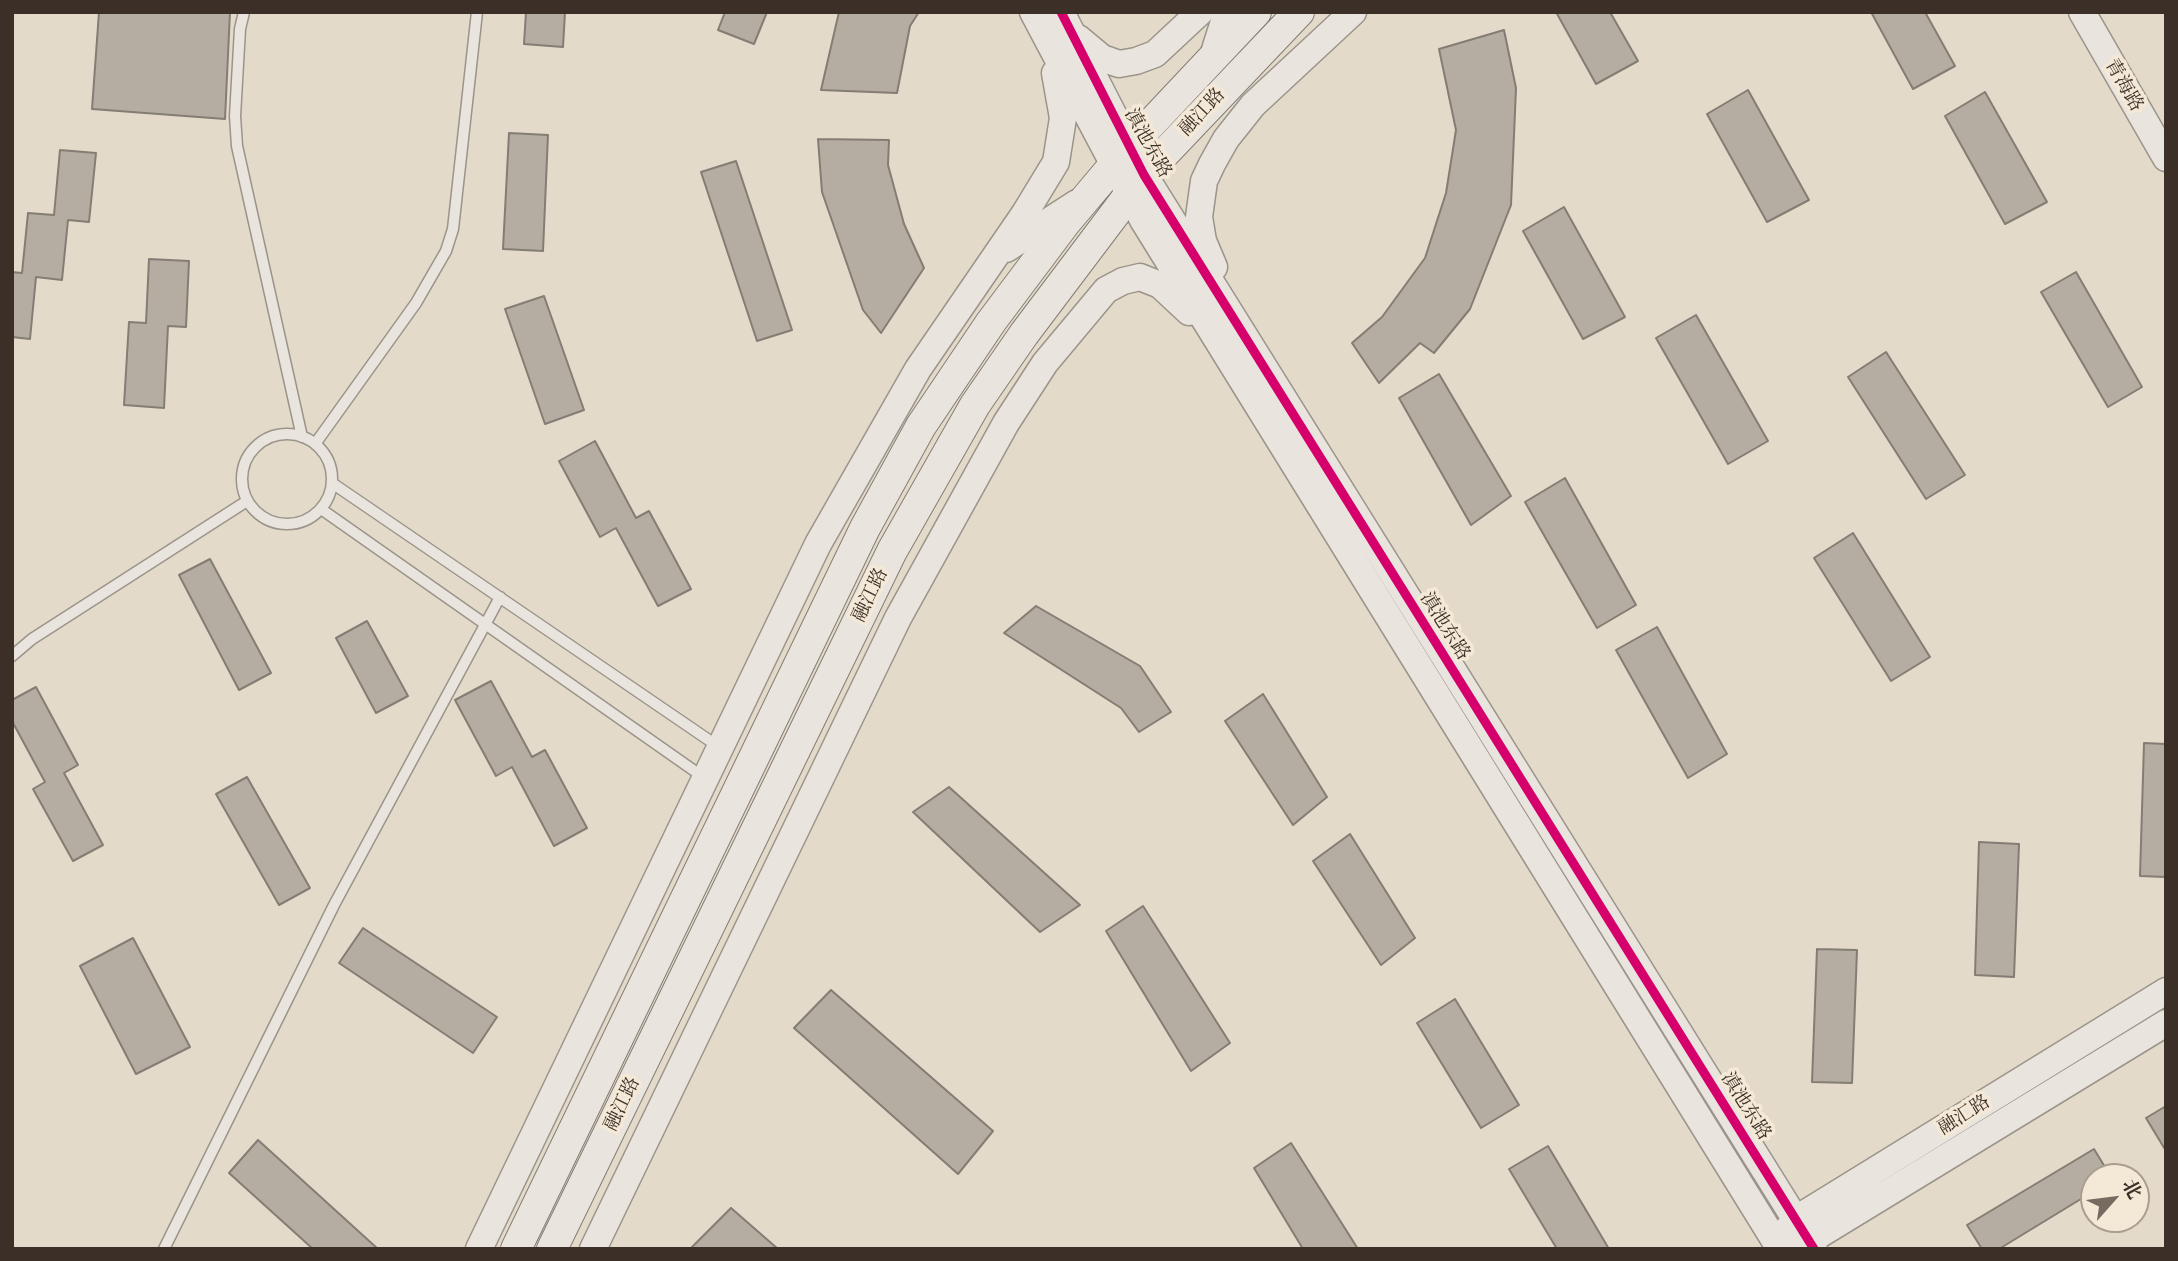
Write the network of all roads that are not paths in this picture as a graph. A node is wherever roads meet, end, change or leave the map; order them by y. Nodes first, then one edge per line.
1 (244, 12) edge
2 (477, 12) edge
3 (1033, 12) edge
4 (1200, 12) edge
5 (1227, 12) edge
6 (1256, 12) edge
7 (1299, 12) edge
8 (1353, 12) edge
9 (2082, 12) edge
10 (1060, 28) edge
11 (1214, 53) junction
12 (1121, 156) junction
13 (2166, 158) edge
14 (1137, 185) junction
15 (1087, 197) junction
16 (995, 256) junction
17 (1077, 267) junction
18 (1214, 335) junction
19 (1244, 336) junction
20 (1045, 363) junction
21 (302, 437) junction
22 (315, 444) junction
23 (332, 483) junction
24 (247, 501) junction
25 (321, 509) junction
26 (500, 597) junction
27 (485, 624) junction
28 (12, 656) edge
29 (721, 748) junction
30 (706, 779) junction
31 (2166, 991) edge
32 (2166, 1023) edge
33 (1805, 1239) edge
34 (1775, 1247) edge
35 (164, 1249) edge
36 (479, 1249) edge
37 (516, 1249) edge
38 (552, 1249) edge
39 (593, 1249) edge

1 - 21 lane
2 - 22 lane
3 - 10 street, 滇池东路
4 - 10 street
5 - 11 street
6 - 11 main road, 融江路
7 - 14 main road, 融江路
8 - 19 street
9 - 13 street, 青海路
10 - 12 street, 滇池东路
10 - 16 street
11 - 12 main road, 融江路
12 - 14 street, 滇池东路
12 - 15 main road, 融江路
14 - 17 main road, 融江路
14 - 18 street, 滇池东路
14 - 19 street, 滇池东路
15 - 16 street
15 - 37 main road, 融江路
16 - 29 street
17 - 20 street
17 - 38 main road, 融江路
18 - 20 street
18 - 34 street, 滇池东路
19 - 33 street, 滇池东路
20 - 39 street
21 - 22 lane
21 - 24 lane
22 - 23 lane
23 - 25 lane
23 - 26 lane
24 - 25 lane
24 - 28 lane
25 - 27 lane
26 - 27 lane
26 - 29 lane
27 - 30 lane
27 - 35 lane
29 - 30 street
30 - 36 street
31 - 33 street, 融汇路
32 - 33 street, 融汇路
33 - 34 street, 融汇路

